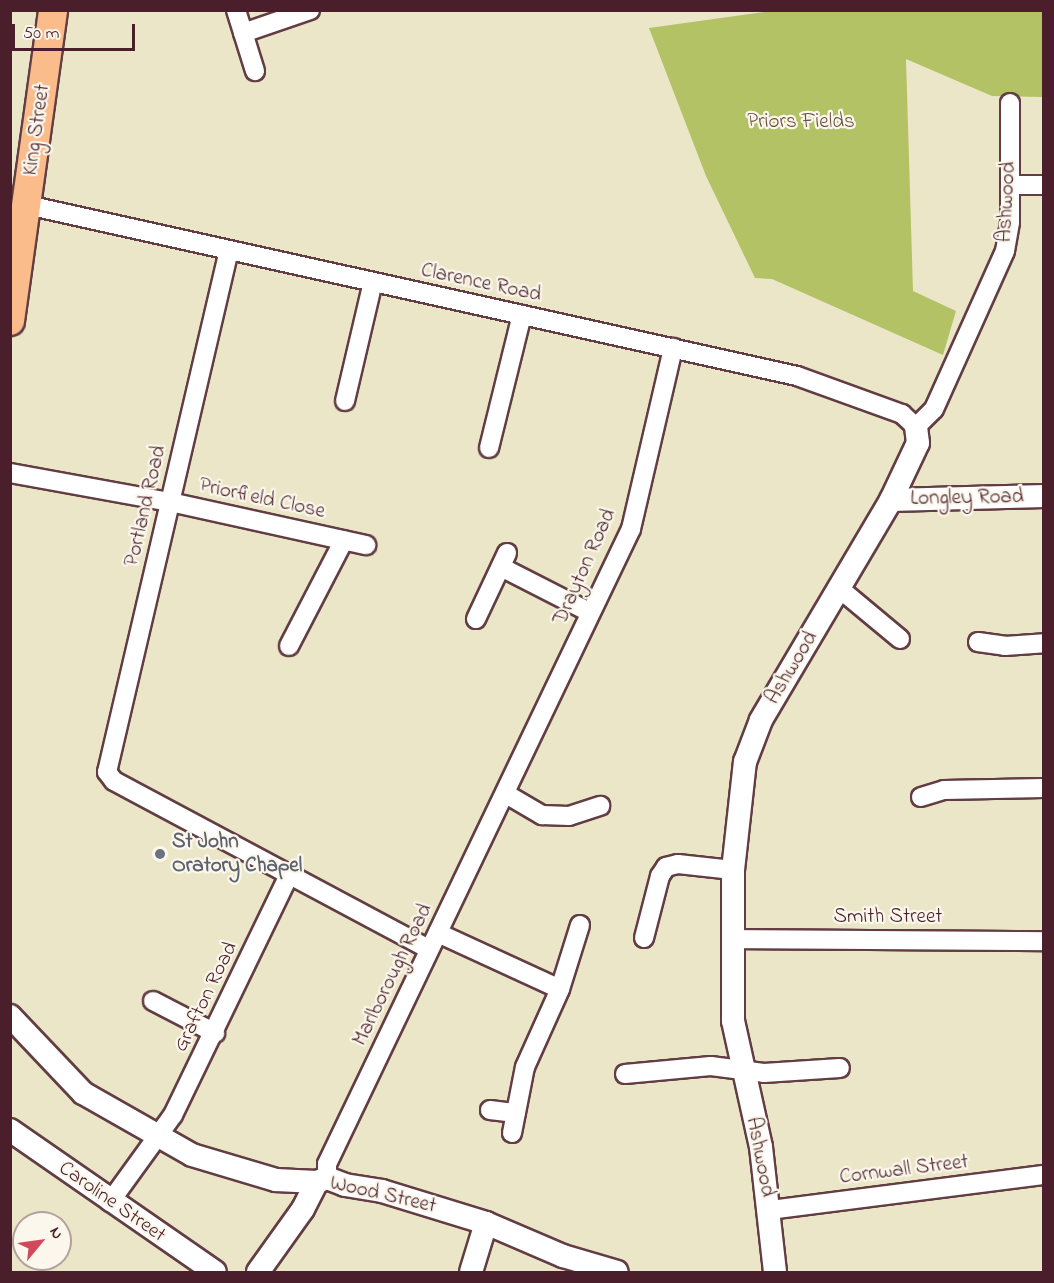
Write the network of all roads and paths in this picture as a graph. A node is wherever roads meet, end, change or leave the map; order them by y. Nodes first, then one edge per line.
1 (53, 10) edge
2 (236, 10) edge
3 (310, 10) edge
4 (243, 33) junction
5 (255, 71) dead end
6 (1010, 103) dead end
7 (1010, 185) junction
8 (1044, 185) edge
9 (27, 205) junction
10 (229, 250) junction
11 (373, 282) junction
12 (522, 315) junction
13 (10, 321) edge
14 (673, 348) junction
15 (345, 401) dead end
16 (916, 427) junction
17 (489, 448) dead end
18 (10, 473) edge
19 (1044, 496) edge
20 (891, 500) junction
21 (170, 502) junction
22 (344, 540) junction
23 (366, 545) dead end
24 (840, 589) junction
25 (589, 612) junction
26 (476, 619) dead end
27 (900, 639) dead end
28 (978, 642) dead end
29 (1044, 643) edge
30 (289, 646) dead end
31 (1044, 788) edge
32 (506, 794) junction
33 (921, 797) dead end
34 (600, 806) dead end
35 (733, 870) junction
36 (290, 873) junction
37 (580, 925) dead end
38 (438, 933) junction
39 (644, 938) dead end
40 (732, 939) junction
41 (1044, 941) edge
42 (429, 950) junction
43 (560, 989) junction
44 (153, 1001) dead end
45 (10, 1016) edge
46 (214, 1033) junction
47 (840, 1068) dead end
48 (741, 1070) junction
49 (625, 1074) dead end
50 (490, 1110) dead end
51 (516, 1113) junction
52 (10, 1130) edge
53 (512, 1133) dead end
54 (155, 1136) junction
55 (1044, 1175) edge
56 (322, 1180) junction
57 (110, 1202) junction
58 (770, 1210) junction
59 (486, 1223) junction
60 (215, 1272) edge
61 (258, 1272) edge
62 (471, 1272) edge
63 (617, 1272) edge
64 (775, 1272) edge

1 - 9 main road, King Street
2 - 4 street
3 - 4 street
4 - 5 street
6 - 7 street, Ashwood
7 - 8 street
7 - 16 street, Ashwood
9 - 10 street, Clarence Road
9 - 13 main road, King Street
10 - 11 street, Clarence Road
10 - 21 street, Portland Road
11 - 12 street, Clarence Road
11 - 15 street
12 - 14 street, Clarence Road
12 - 17 street
14 - 16 street, Clarence Road
14 - 25 street, Drayton Road
16 - 20 street, Ashwood
18 - 21 street, Priorfield Close
19 - 20 street, Longley Road
20 - 24 street, Ashwood
21 - 22 street, Priorfield Close
21 - 36 street, Portland Road
22 - 23 street, Priorfield Close
22 - 30 street, Priorfield Close
24 - 27 street
24 - 35 street, Ashwood
25 - 26 street
25 - 32 street, Drayton Road
28 - 29 street
31 - 33 street
32 - 34 street
32 - 38 street, Marlborough Road
35 - 39 street
35 - 40 street, Ashwood
36 - 42 street
36 - 46 street, Grafton Road
37 - 43 street
38 - 42 street, Marlborough Road
38 - 43 street
40 - 41 street, Smith Street
40 - 48 street, Ashwood
42 - 56 street, Marlborough Road
43 - 51 street
44 - 46 street
45 - 54 street, Wood Street
46 - 54 street, Grafton Road
47 - 48 street
48 - 49 street
48 - 58 street, Ashwood
50 - 51 street
51 - 53 street
52 - 57 street, Caroline Street
54 - 56 street, Wood Street
54 - 57 street, Grafton Road
55 - 58 street, Cornwall Street
56 - 59 street, Wood Street
56 - 61 street
57 - 60 street, Caroline Street
58 - 64 street, Ashwood
59 - 62 street
59 - 63 street, Wood Street

